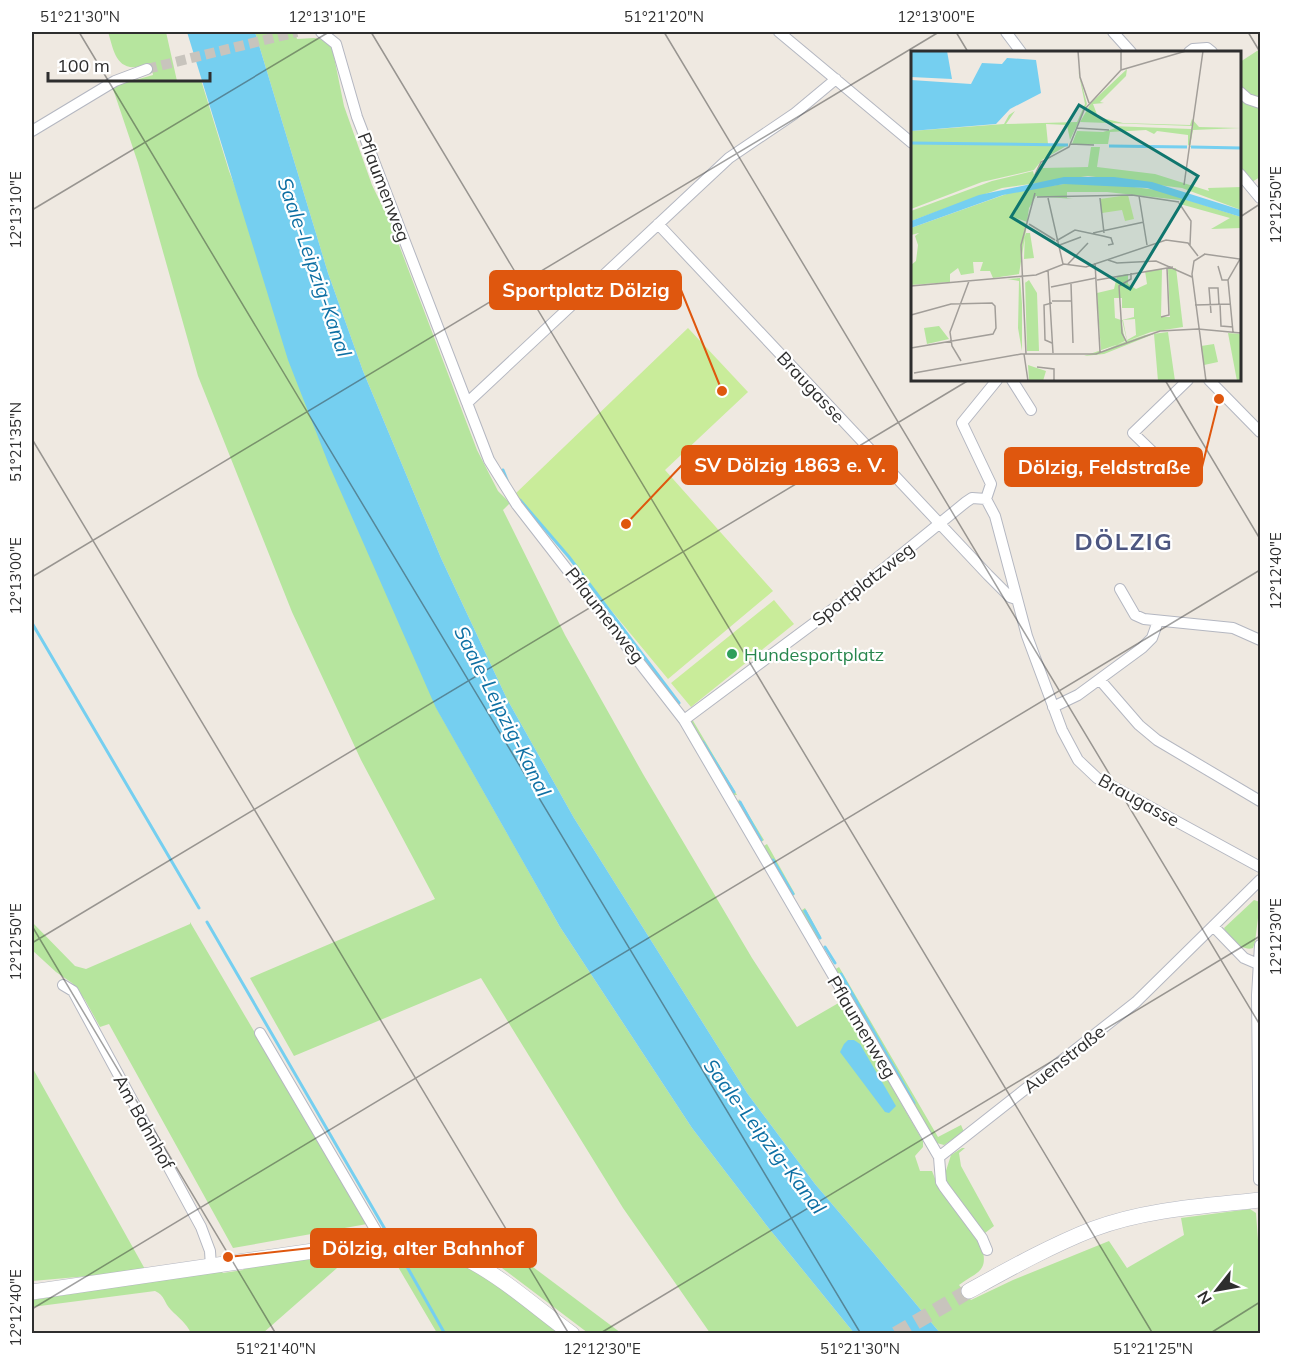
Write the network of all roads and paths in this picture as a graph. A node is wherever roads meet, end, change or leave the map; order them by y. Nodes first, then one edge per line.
1 (321, 32) edge
2 (338, 32) edge
3 (779, 32) edge
4 (1006, 32) edge
5 (1113, 32) edge
6 (336, 44) junction
7 (1020, 51) edge
8 (1130, 51) edge
9 (1191, 51) edge
10 (1211, 51) edge
11 (147, 69) tunnel mouth
12 (836, 80) junction
13 (1241, 94) edge
14 (1260, 103) edge
15 (32, 131) edge
16 (911, 141) edge
17 (1241, 176) edge
18 (1260, 198) edge
19 (657, 225) junction
20 (996, 381) edge
21 (1013, 381) edge
22 (1187, 381) edge
23 (1210, 381) edge
24 (468, 403) junction
25 (1031, 410) dead end
26 (1259, 429) edge
27 (1162, 461) dead end
28 (986, 500) junction
29 (940, 523) junction
30 (1120, 590) dead end
31 (1016, 599) junction
32 (1158, 621) junction
33 (1260, 640) edge
34 (1100, 680) junction
35 (1053, 707) junction
36 (684, 720) junction
37 (1260, 801) edge
38 (1260, 867) edge
39 (1260, 880) edge
40 (1214, 927) junction
41 (1260, 945) edge
42 (1258, 964) junction
43 (63, 986) dead end
44 (260, 1033) dead end
45 (939, 1157) junction
46 (1259, 1180) edge
47 (1260, 1200) edge
48 (382, 1241) junction
49 (987, 1250) dead end
50 (211, 1267) junction
51 (969, 1291) tunnel mouth
52 (32, 1292) edge
53 (572, 1334) edge

1 - 6 street
2 - 6 street, Pflaumenweg
3 - 12 street
4 - 7 street
5 - 8 street
6 - 24 street, Pflaumenweg
9 - 10 street
11 - 15 street
12 - 16 street
12 - 19 street
13 - 14 street
17 - 18 street
19 - 24 street
19 - 29 street, Braugasse
20 - 28 street
21 - 25 street
22 - 27 street
23 - 26 street
24 - 36 street, Pflaumenweg
28 - 29 street, Sportplatzweg
28 - 31 street, Braugasse
29 - 31 street, Braugasse
29 - 36 street, Sportplatzweg
30 - 32 street
31 - 35 street, Braugasse
32 - 33 street
32 - 34 street
34 - 35 street
34 - 37 street
35 - 38 street, Braugasse
36 - 45 street, Pflaumenweg
39 - 40 street, Auenstraße
40 - 42 street
40 - 45 street, Auenstraße
41 - 42 street
42 - 46 street
43 - 50 street, Am Bahnhof
44 - 48 street
45 - 49 street
47 - 51 street
48 - 50 street
48 - 53 street
50 - 52 street

